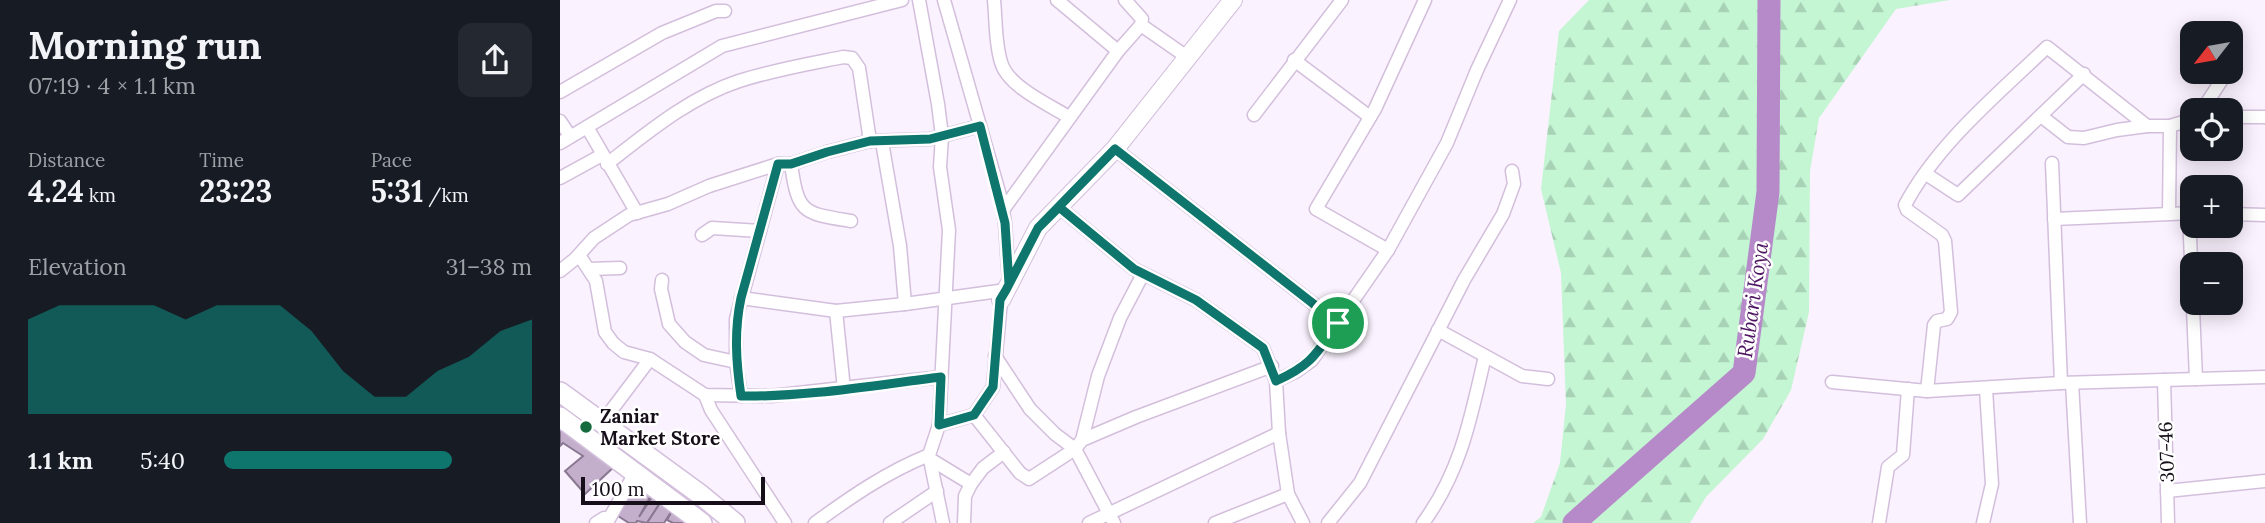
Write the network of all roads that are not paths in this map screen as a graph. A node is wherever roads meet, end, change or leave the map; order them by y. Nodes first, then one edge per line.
1 (902, 0) edge
2 (919, 0) edge
3 (944, 0) edge
4 (995, 0) edge
5 (1057, 0) edge
6 (1125, 0) edge
7 (1233, 0) edge
8 (1342, 0) edge
9 (1425, 0) edge
10 (1510, 0) edge
11 (725, 11) dead end
12 (1141, 26) junction
13 (1118, 51) junction
14 (1187, 57) junction
15 (1294, 60) junction
16 (2084, 75) junction
17 (560, 92) edge
18 (1254, 115) dead end
19 (2041, 116) junction
20 (1069, 117) junction
21 (1370, 117) junction
22 (2243, 117) edge
23 (2265, 117) edge
24 (560, 121) edge
25 (2180, 123) edge
26 (980, 126) junction
27 (2147, 126) junction
28 (2170, 126) junction
29 (587, 127) junction
30 (942, 136) junction
31 (565, 140) edge
32 (876, 142) junction
33 (1115, 149) junction
34 (605, 159) junction
35 (2052, 163) dead end
36 (785, 164) junction
37 (1513, 171) dead end
38 (1926, 174) junction
39 (560, 178) edge
40 (1059, 207) junction
41 (1003, 210) junction
42 (637, 213) junction
43 (2169, 214) junction
44 (2180, 214) edge
45 (2243, 214) edge
46 (2265, 215) edge
47 (2054, 219) junction
48 (851, 221) dead end
49 (760, 231) junction
50 (702, 235) dead end
51 (2192, 238) edge
52 (1388, 250) junction
53 (579, 255) junction
54 (561, 267) edge
55 (620, 268) dead end
56 (589, 269) junction
57 (1143, 274) junction
58 (662, 280) dead end
59 (1005, 291) junction
60 (741, 298) junction
61 (946, 299) junction
62 (905, 304) junction
63 (836, 311) junction
64 (1338, 323) junction
65 (1438, 330) junction
66 (996, 356) junction
67 (1485, 356) junction
68 (650, 359) junction
69 (736, 362) junction
70 (1272, 366) junction
71 (941, 377) junction
72 (2265, 377) edge
73 (1548, 379) dead end
74 (2196, 379) junction
75 (2164, 380) junction
76 (1276, 381) junction
77 (1832, 382) dead end
78 (2067, 383) junction
79 (1908, 389) junction
80 (1986, 389) junction
81 (844, 390) junction
82 (1927, 391) junction
83 (560, 392) edge
84 (705, 395) junction
85 (741, 396) junction
86 (974, 415) junction
87 (560, 417) edge
88 (601, 424) junction
89 (939, 425) junction
90 (1279, 433) junction
91 (1078, 444) junction
92 (1004, 452) junction
93 (929, 457) junction
94 (635, 473) junction
95 (2265, 481) edge
96 (971, 484) junction
97 (937, 491) junction
98 (2168, 491) junction
99 (1288, 494) junction
100 (1112, 519) edge
101 (609, 521) edge
102 (596, 523) edge
103 (702, 523) edge
104 (735, 523) edge
105 (785, 523) edge
106 (815, 523) edge
107 (890, 523) edge
108 (943, 523) edge
109 (964, 523) edge
110 (1089, 523) edge
111 (1215, 523) edge
112 (1303, 523) edge
113 (1328, 523) edge
114 (1423, 523) edge
115 (1879, 523) edge
116 (1983, 523) edge
117 (2080, 523) edge
118 (2168, 523) edge

1 - 29 street
2 - 30 street
3 - 26 street
4 - 20 street
5 - 13 street
6 - 12 street
7 - 14 street
8 - 15 street
9 - 21 street
10 - 52 street
11 - 17 street
12 - 13 street
12 - 14 street
13 - 20 street
14 - 33 street
15 - 18 street
15 - 21 street
16 - 19 street
16 - 27 street
16 - 38 street
19 - 27 street
19 - 38 street
20 - 41 street
21 - 52 street
22 - 23 street
24 - 31 street
25 - 28 street
26 - 30 street
26 - 41 street
27 - 28 street
28 - 43 street
29 - 31 street
29 - 34 street
30 - 32 street
30 - 61 street
32 - 34 street
32 - 36 street
32 - 62 street
33 - 40 street
33 - 64 street
34 - 39 street
34 - 42 street
35 - 47 street
36 - 42 street
36 - 48 street
36 - 49 street
37 - 65 street
38 - 82 street
40 - 57 street
40 - 59 street
41 - 59 street
42 - 53 street
43 - 44 street
43 - 47 street
45 - 46 street
47 - 78 street
49 - 50 street
49 - 60 street
51 - 74 street
52 - 64 street
53 - 54 street
53 - 56 street
55 - 56 street
56 - 68 street
57 - 70 street
57 - 91 street
58 - 69 street
59 - 61 street
59 - 66 street
60 - 63 street
60 - 69 street
61 - 62 street
61 - 71 street
62 - 63 street
63 - 81 street
64 - 76 street
65 - 67 street
65 - 113 street
66 - 86 street
66 - 91 street
67 - 73 street
67 - 114 street
68 - 84 street
68 - 88 street
69 - 85 street
70 - 76 street
70 - 91 street
71 - 81 street
71 - 89 street
72 - 74 street
74 - 75 street
75 - 78 street
75 - 98 street, 307-46
76 - 90 street
77 - 79 street
78 - 80 street
78 - 117 street
79 - 82 street
79 - 115 street
80 - 82 street
80 - 116 street
81 - 85 street
83 - 88 main road
84 - 85 street
84 - 105 street
86 - 89 street
86 - 92 street
87 - 94 main road
88 - 104 main road
89 - 93 street
90 - 99 street
90 - 100 street
91 - 92 street
91 - 100 street
92 - 96 street
93 - 96 street
93 - 97 street
93 - 106 street
94 - 101 street
94 - 103 main road
95 - 98 street
96 - 109 street
97 - 107 street
97 - 108 street
98 - 118 street, 307-46
99 - 111 street
99 - 112 street
100 - 110 street
101 - 102 street

